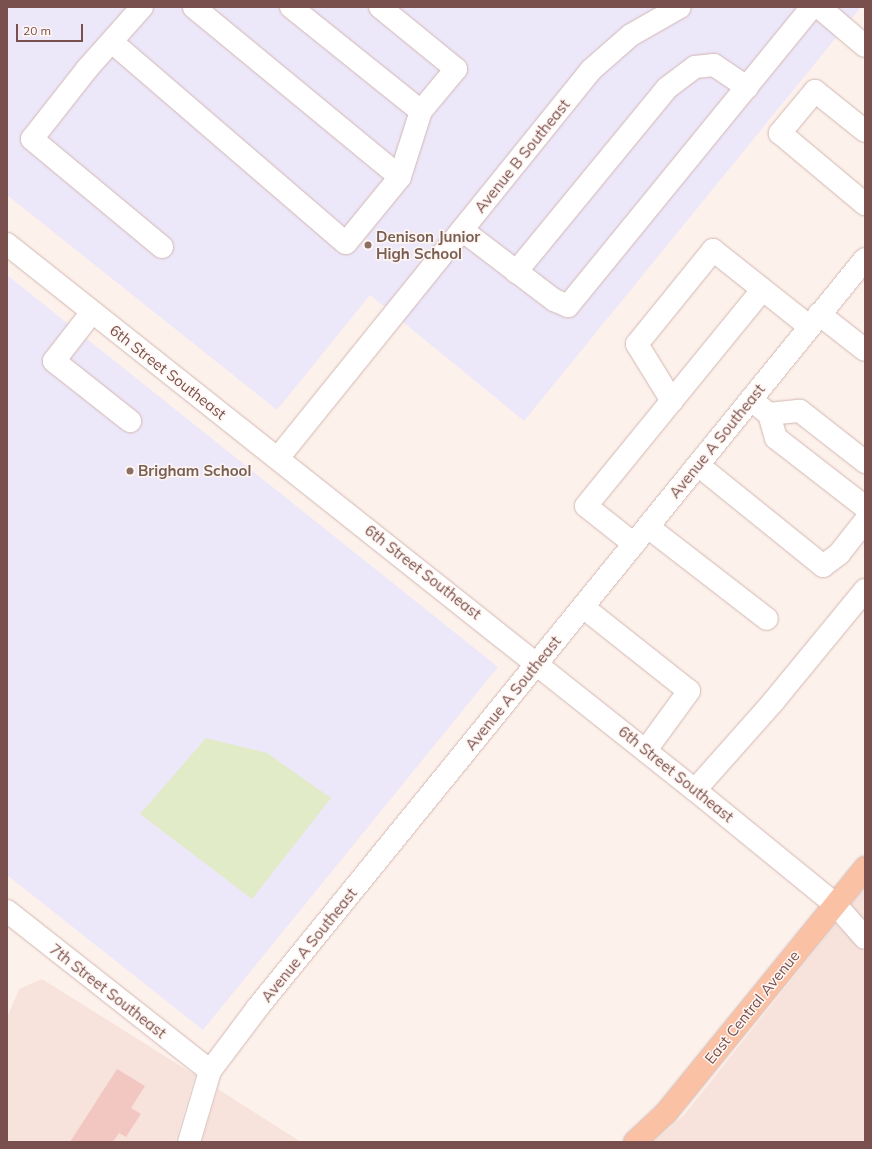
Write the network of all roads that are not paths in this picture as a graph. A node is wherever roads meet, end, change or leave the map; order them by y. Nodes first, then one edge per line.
1 (194, 7) edge
2 (291, 7) edge
3 (380, 7) edge
4 (680, 7) edge
5 (812, 7) edge
6 (819, 7) edge
7 (139, 8) edge
8 (112, 42) junction
9 (865, 46) edge
10 (747, 87) junction
11 (420, 111) junction
12 (865, 131) edge
13 (400, 177) junction
14 (865, 204) edge
15 (462, 230) junction
16 (7, 244) edge
17 (162, 247) dead end
18 (865, 259) edge
19 (516, 272) junction
20 (762, 290) junction
21 (92, 312) junction
22 (814, 320) junction
23 (865, 350) edge
24 (750, 400) junction
25 (672, 401) junction
26 (768, 414) junction
27 (130, 421) dead end
28 (278, 458) junction
29 (865, 462) edge
30 (698, 465) junction
31 (865, 507) edge
32 (865, 521) edge
33 (648, 527) junction
34 (634, 544) junction
35 (865, 590) edge
36 (583, 607) junction
37 (767, 619) dead end
38 (538, 663) junction
39 (646, 750) junction
40 (695, 790) junction
41 (865, 868) edge
42 (835, 904) junction
43 (7, 911) edge
44 (865, 938) edge
45 (210, 1070) junction
46 (189, 1142) edge
47 (636, 1142) edge

1 - 13 street
2 - 11 street
3 - 11 street
4 - 15 street, Avenue B Southeast
5 - 10 street
6 - 9 street
7 - 8 street
8 - 13 street
8 - 17 street
10 - 19 street
10 - 19 street
11 - 13 street
12 - 14 street
15 - 19 street
15 - 28 street, Avenue B Southeast
16 - 21 street, 6th Street Southeast
18 - 22 street, Avenue A Southeast
20 - 22 street
20 - 25 street
20 - 25 street
21 - 27 street
21 - 28 street, 6th Street Southeast
22 - 23 street
22 - 24 street, Avenue A Southeast
24 - 26 street
24 - 30 street, Avenue A Southeast
25 - 34 street
26 - 29 street
26 - 31 street
28 - 38 street, 6th Street Southeast
30 - 32 street
30 - 33 street, Avenue A Southeast
33 - 34 street, Avenue A Southeast
33 - 37 street
34 - 36 street, Avenue A Southeast
35 - 40 street
36 - 38 street, Avenue A Southeast
36 - 39 street
38 - 39 street, 6th Street Southeast
38 - 45 street, Avenue A Southeast
39 - 40 street, 6th Street Southeast
40 - 42 street, 6th Street Southeast
41 - 42 main road, East Central Avenue
42 - 44 street, 6th Street Southeast
42 - 47 main road, East Central Avenue
43 - 45 street, 7th Street Southeast
45 - 46 street, Avenue A Southeast

